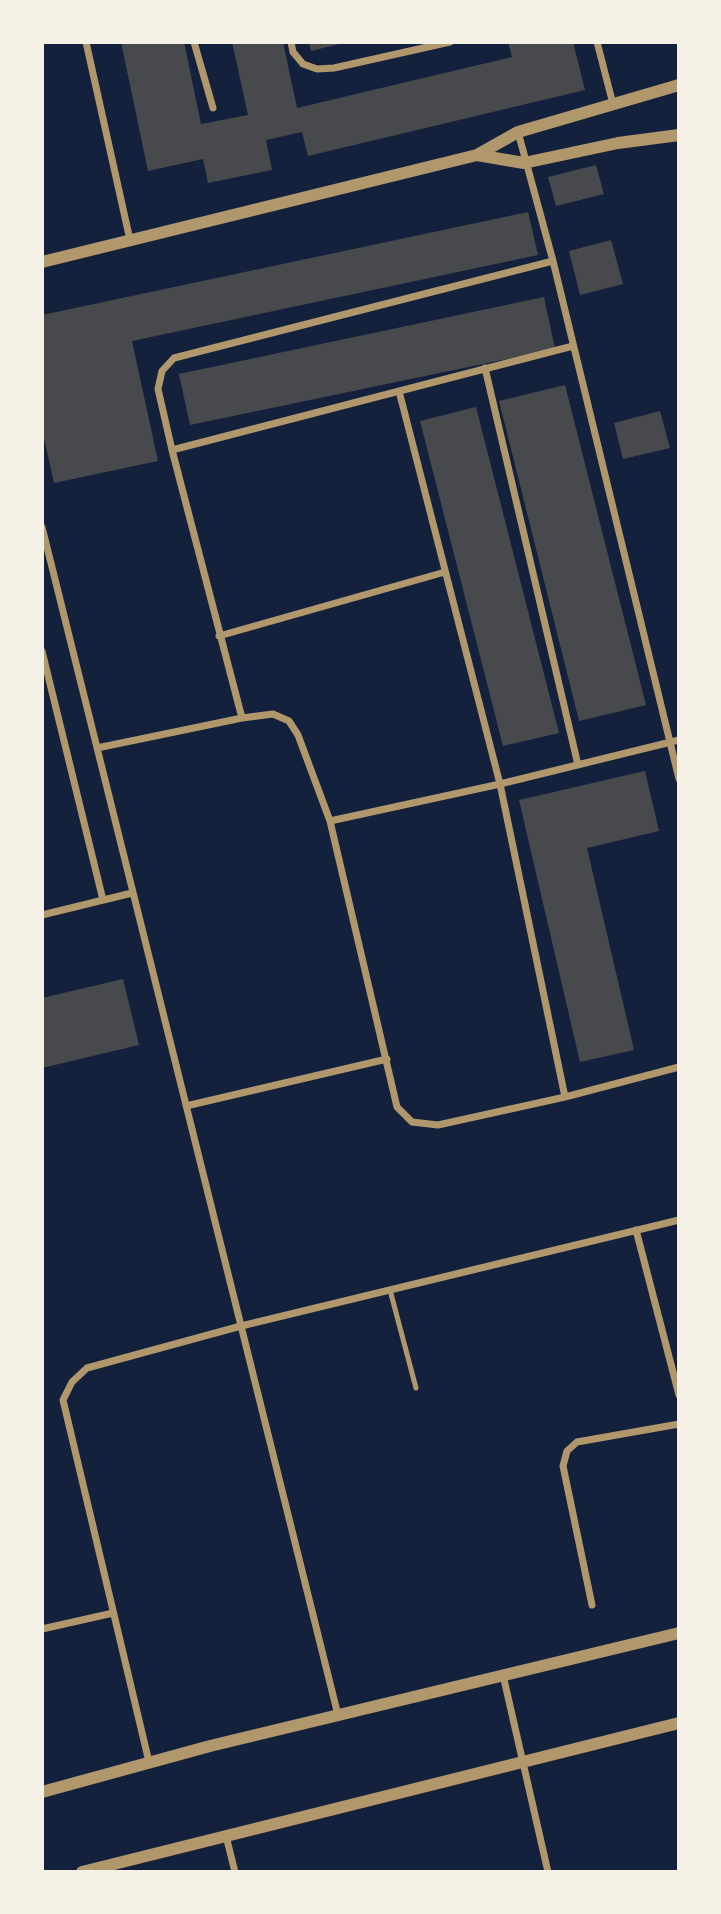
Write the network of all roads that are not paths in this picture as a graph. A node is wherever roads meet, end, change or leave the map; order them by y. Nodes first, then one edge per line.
1 (86, 42) edge
2 (194, 42) edge
3 (291, 42) edge
4 (450, 42) edge
5 (597, 42) edge
6 (679, 85) edge
7 (613, 104) junction
8 (212, 108) dead end
9 (517, 132) junction
10 (679, 135) edge
11 (477, 155) junction
12 (524, 163) junction
13 (130, 240) junction
14 (553, 261) junction
15 (42, 262) edge
16 (573, 346) junction
17 (485, 368) junction
18 (398, 390) junction
19 (172, 450) junction
20 (42, 527) edge
21 (445, 572) junction
22 (219, 636) junction
23 (42, 651) edge
24 (242, 718) junction
25 (679, 740) edge
26 (669, 742) junction
27 (97, 748) junction
28 (578, 765) junction
29 (679, 779) edge
30 (500, 784) junction
31 (330, 821) junction
32 (132, 892) junction
33 (103, 900) junction
34 (42, 915) edge
35 (387, 1059) junction
36 (679, 1067) edge
37 (565, 1097) junction
38 (186, 1106) junction
39 (679, 1220) edge
40 (636, 1230) junction
41 (390, 1290) junction
42 (241, 1326) junction
43 (416, 1388) dead end
44 (679, 1395) edge
45 (679, 1424) edge
46 (592, 1605) dead end
47 (113, 1613) junction
48 (42, 1629) edge
49 (679, 1633) edge
50 (503, 1675) junction
51 (338, 1716) junction
52 (679, 1723) edge
53 (149, 1762) junction
54 (522, 1762) junction
55 (42, 1792) edge
56 (226, 1836) junction
57 (82, 1872) edge
58 (235, 1872) edge
59 (548, 1872) edge

1 - 13 street
2 - 8 street
3 - 4 street
5 - 7 street
6 - 7 street
7 - 9 street
9 - 11 street
9 - 12 street
10 - 12 street
11 - 12 street
11 - 13 street
12 - 14 street
13 - 15 street
14 - 16 street
14 - 19 street
16 - 17 street
16 - 26 street
17 - 18 street
17 - 28 street
18 - 19 street
18 - 21 street
19 - 22 street
20 - 27 street
21 - 22 street
21 - 30 street
22 - 24 street
23 - 33 street
24 - 27 street
24 - 31 street
25 - 26 street
26 - 28 street
26 - 29 street
27 - 32 street
28 - 30 street
30 - 31 street
30 - 37 street
31 - 35 street
32 - 33 street
32 - 38 street
33 - 34 street
35 - 37 street
35 - 38 street
36 - 37 street
38 - 42 street
39 - 40 street
40 - 41 street
40 - 44 street
41 - 42 street
41 - 43 lane
42 - 47 street
42 - 51 street
45 - 46 street
47 - 48 street
47 - 53 street
49 - 50 street
50 - 51 street
50 - 54 street
51 - 53 street
52 - 54 street
53 - 55 street
54 - 56 street
54 - 59 street
56 - 57 street
56 - 58 street

